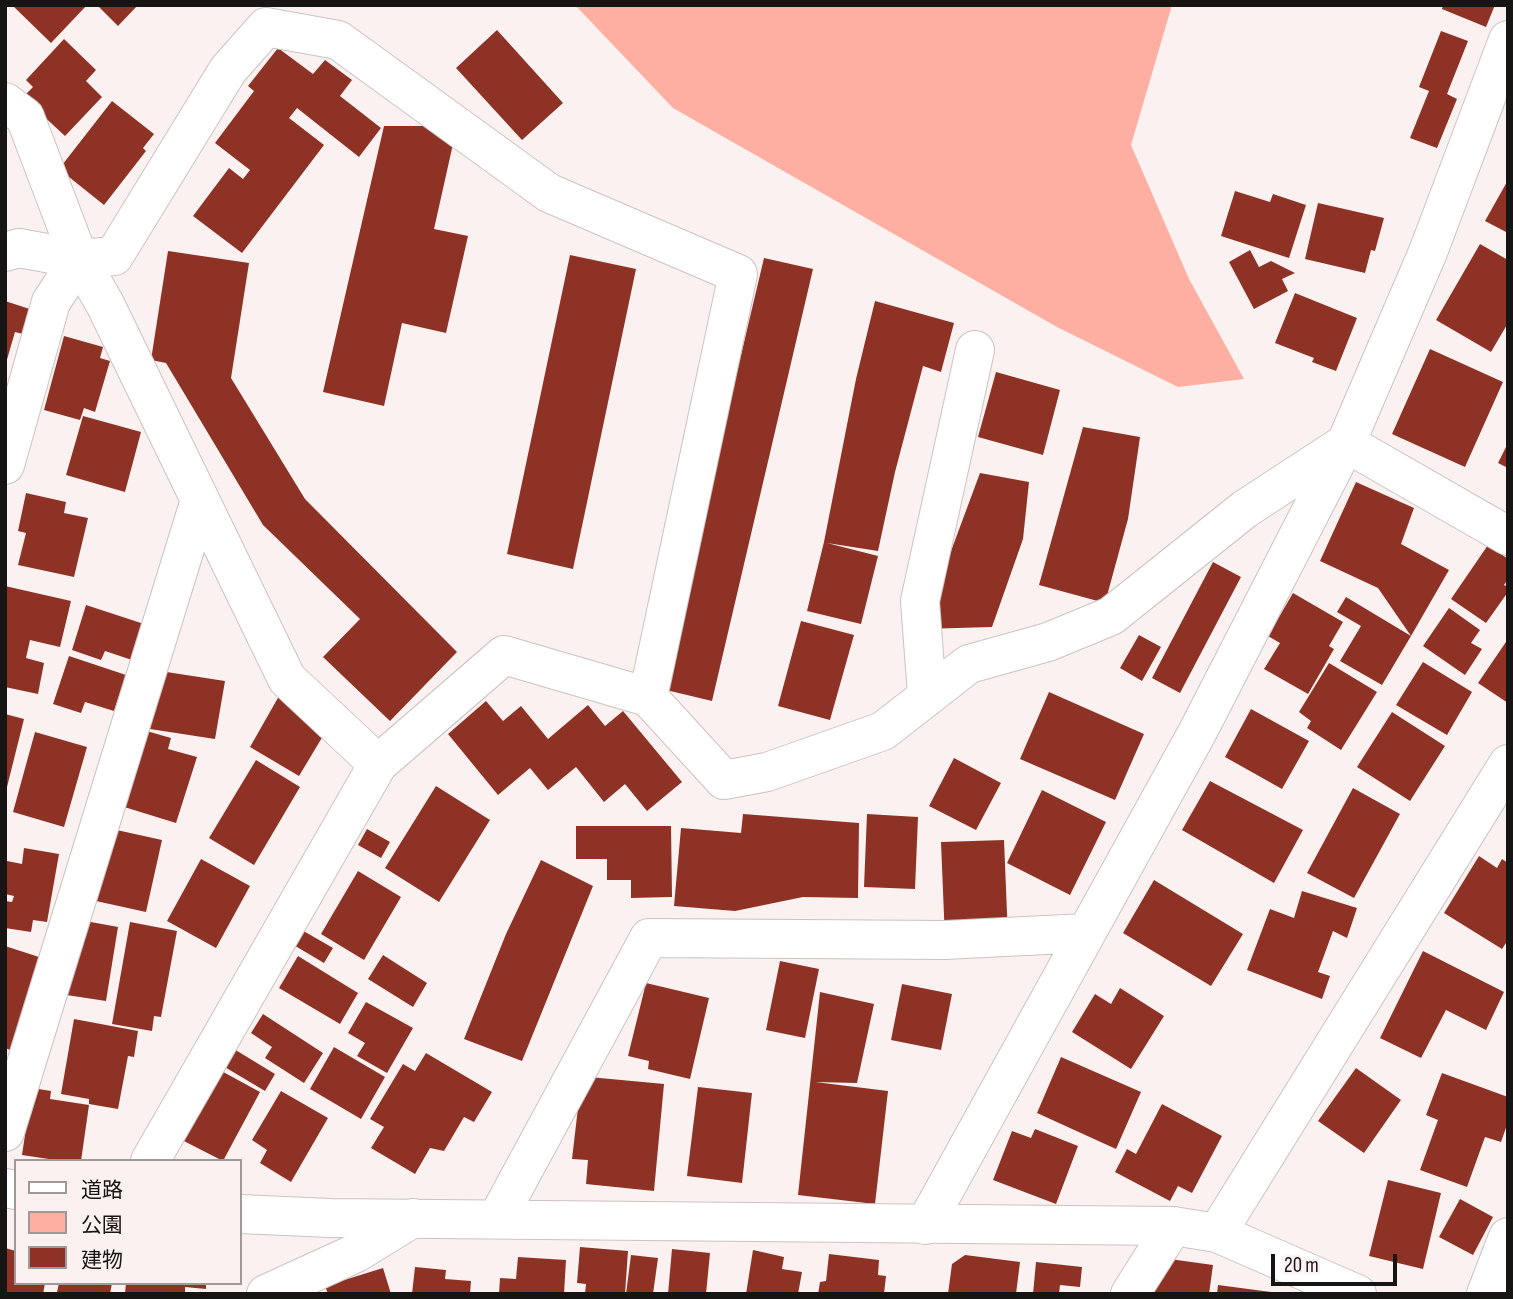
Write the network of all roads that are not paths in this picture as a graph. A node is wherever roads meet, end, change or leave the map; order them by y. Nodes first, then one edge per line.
1 (1508, 40) edge
2 (5, 102) edge
3 (5, 252) edge
4 (79, 259) junction
5 (975, 351) dead end
6 (1346, 443) junction
7 (5, 465) edge
8 (200, 500) junction
9 (1508, 536) edge
10 (927, 695) junction
11 (648, 697) junction
12 (378, 764) junction
13 (1508, 764) edge
14 (1086, 933) junction
15 (5, 1132) edge
16 (151, 1159) edge
17 (242, 1214) edge
18 (412, 1218) junction
19 (497, 1219) junction
20 (925, 1224) junction
21 (1173, 1226) junction
22 (1217, 1233) junction
23 (1508, 1237) edge
24 (266, 1294) edge
25 (1130, 1294) edge
26 (1357, 1294) edge
27 (1486, 1294) edge

1 - 6 street
2 - 4 street
3 - 4 street
4 - 7 street
4 - 8 street
4 - 11 street
5 - 10 street
6 - 9 street
6 - 10 street
6 - 14 street
8 - 12 street
8 - 15 street
10 - 11 street
11 - 12 street
12 - 16 street
13 - 22 street
14 - 19 street
14 - 20 street
17 - 18 street
18 - 19 street
18 - 24 street
19 - 20 street
20 - 21 street
21 - 22 street
21 - 25 street
22 - 26 street
23 - 27 street

